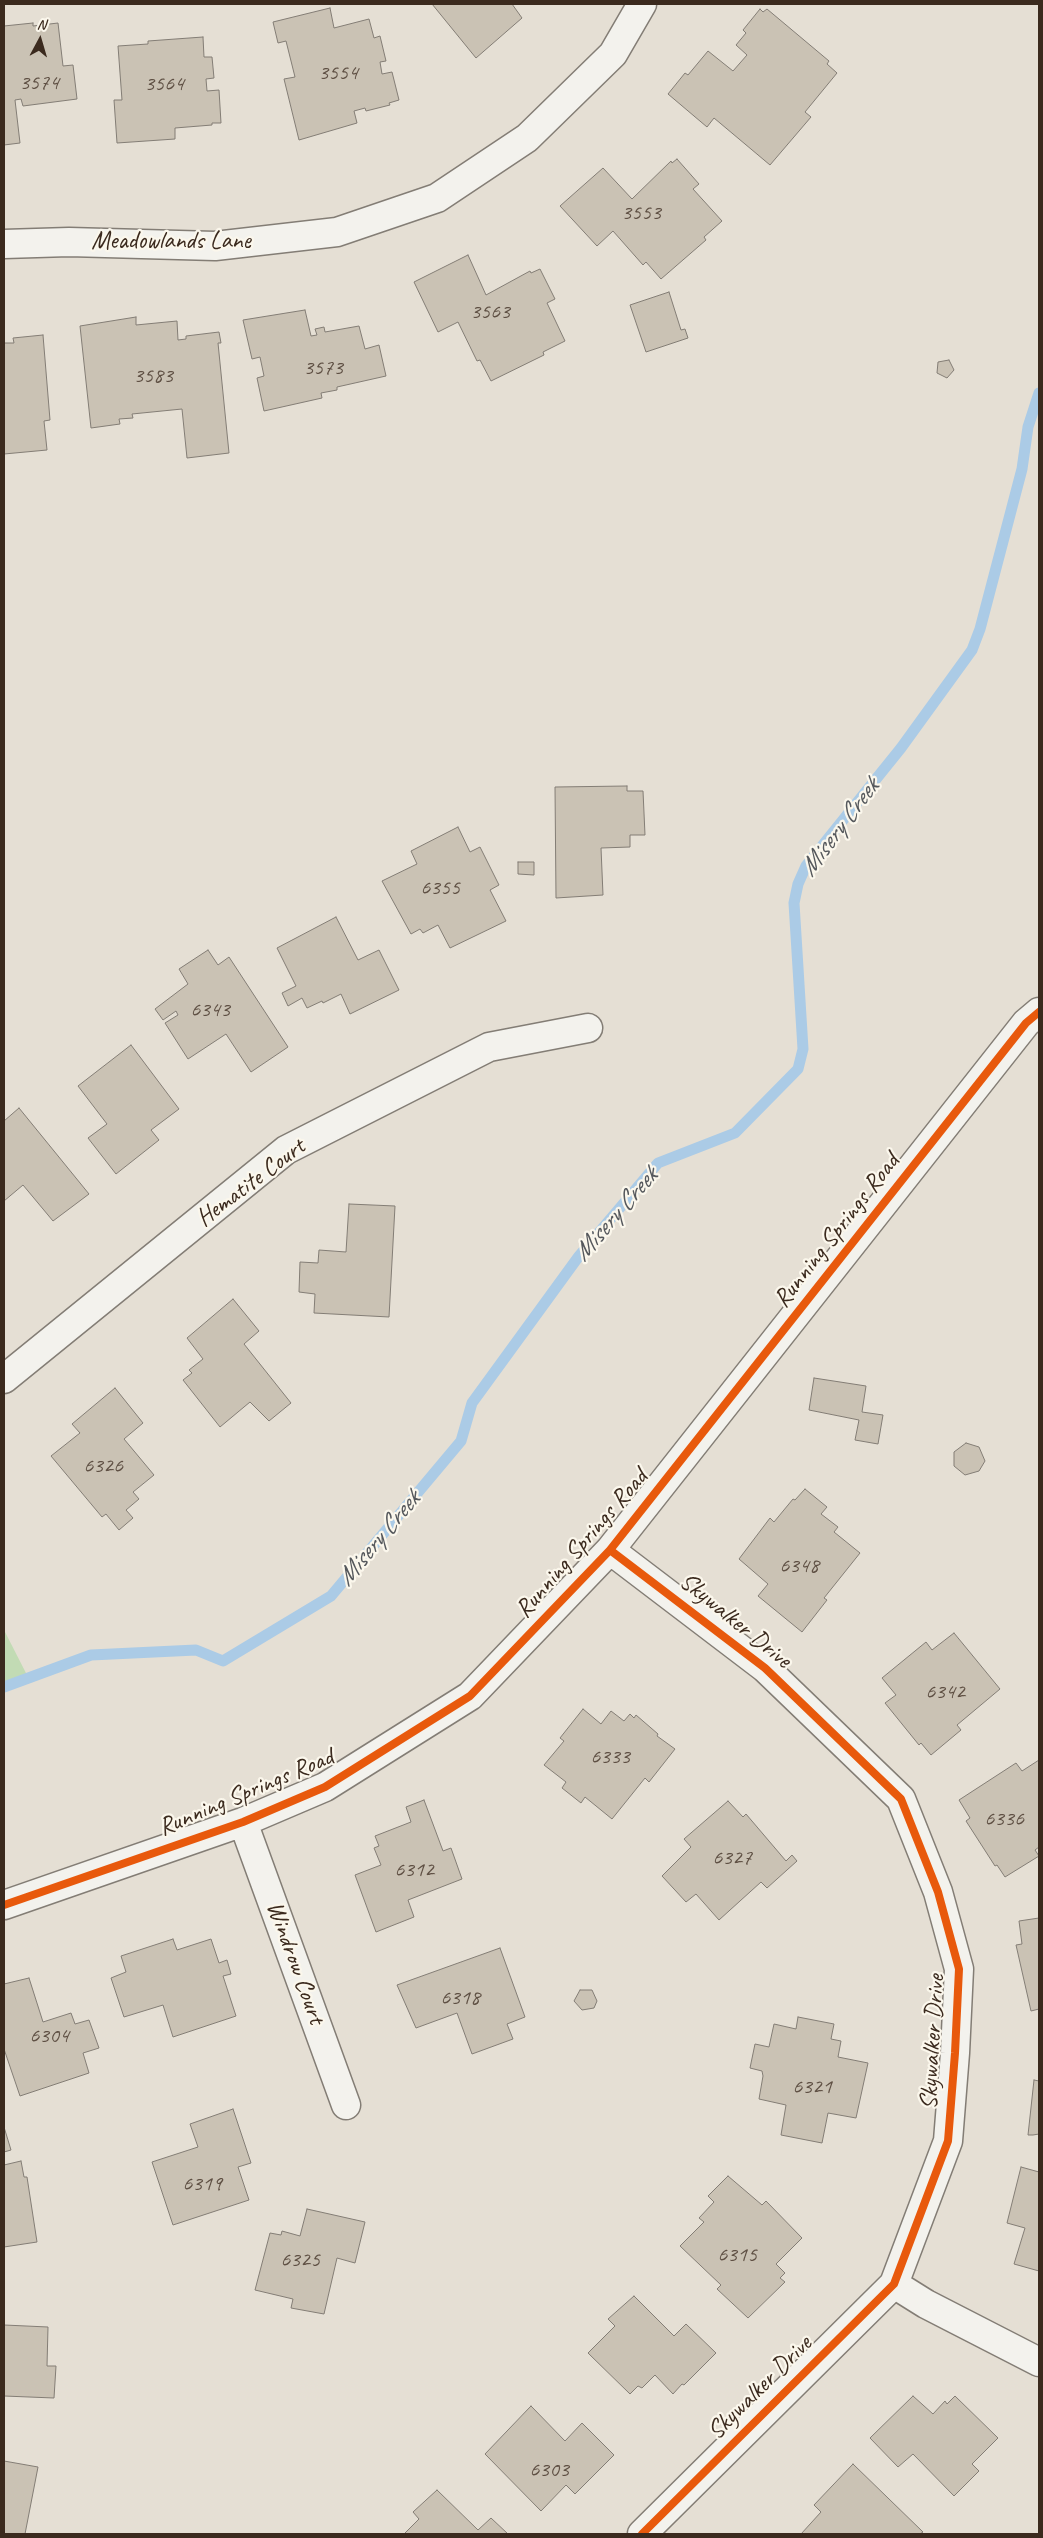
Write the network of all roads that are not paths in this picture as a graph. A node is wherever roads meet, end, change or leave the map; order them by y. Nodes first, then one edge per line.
1 (642, 4) edge
2 (4, 244) edge
3 (1039, 1012) edge
4 (588, 1028) dead end
5 (4, 1379) edge
6 (610, 1550) junction
7 (243, 1822) junction
8 (4, 1905) edge
9 (346, 2106) dead end
10 (894, 2284) junction
11 (1039, 2362) edge
12 (642, 2534) edge

1 - 2 street, Meadowlands Lane
3 - 6 street, Running Springs Road
4 - 5 street, Hematite Court
6 - 7 street, Running Springs Road
6 - 10 street, Skywalker Drive
7 - 8 street, Running Springs Road
7 - 9 street, Windrow Court
10 - 11 street
10 - 12 street, Skywalker Drive

